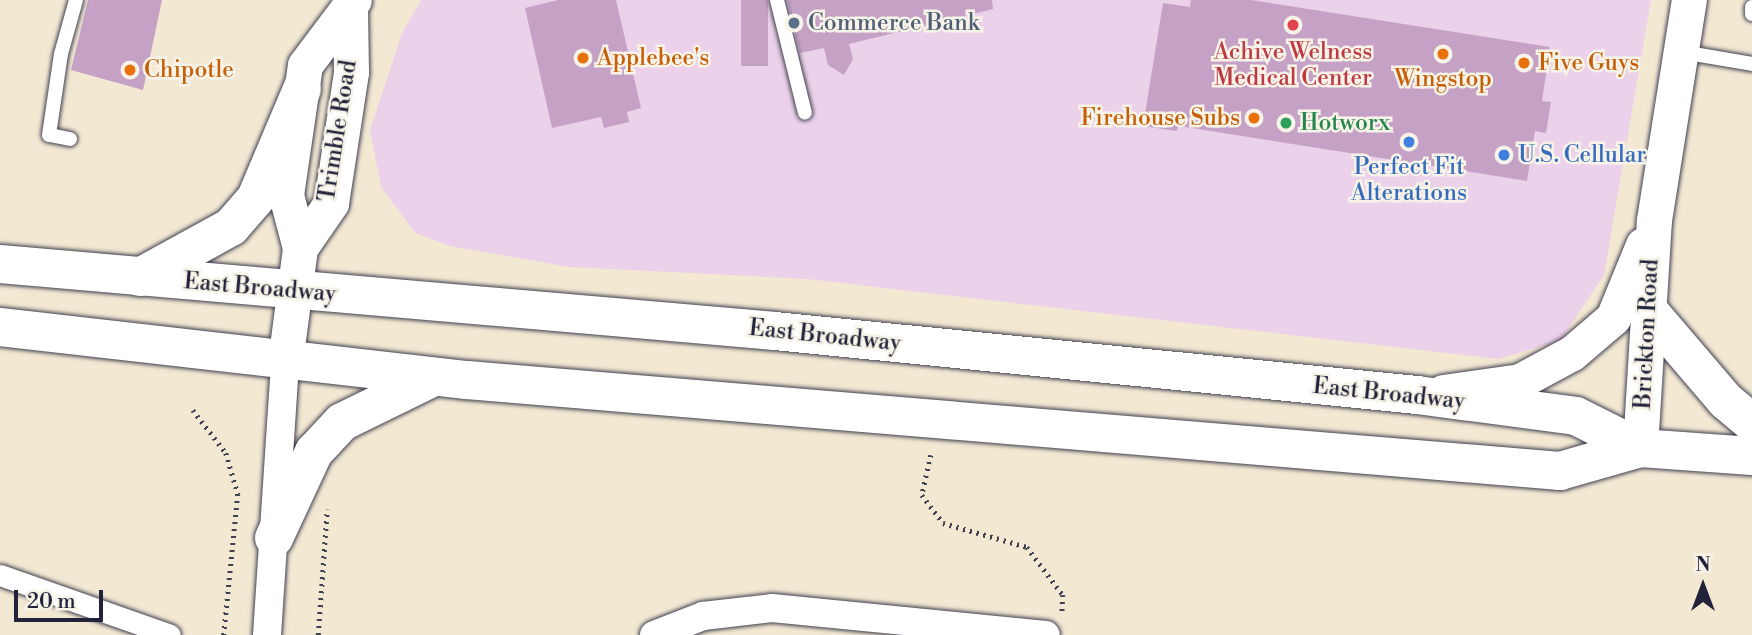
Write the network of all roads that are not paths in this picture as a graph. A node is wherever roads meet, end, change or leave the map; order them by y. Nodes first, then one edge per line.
1 (76, 0) edge
2 (777, 0) edge
3 (1689, 0) edge
4 (352, 3) edge
5 (1752, 7) edge
6 (1752, 14) edge
7 (1680, 52) junction
8 (1752, 64) edge
9 (302, 89) junction
10 (805, 113) dead end
11 (70, 139) dead end
12 (1654, 219) junction
13 (300, 248) junction
14 (0, 264) edge
15 (140, 277) junction
16 (294, 291) junction
17 (1649, 311) junction
18 (0, 327) edge
19 (285, 362) junction
20 (435, 377) junction
21 (1417, 395) junction
22 (1752, 423) edge
23 (1640, 448) junction
24 (1752, 456) edge
25 (274, 538) junction
26 (0, 575) edge
27 (1053, 628) edge
28 (170, 635) edge
29 (267, 635) edge
30 (654, 635) edge

1 - 11 lane
2 - 10 lane
3 - 7 street, Brickton Road
4 - 9 street, Trimble Road
4 - 13 street, Trimble Road
5 - 6 lane
7 - 8 lane
7 - 12 street, Brickton Road
9 - 13 street, Trimble Road
9 - 15 main road
12 - 17 street, Brickton Road
12 - 21 street, Brickton Road
13 - 16 street, Trimble Road
14 - 15 main road, East Broadway
15 - 16 main road, East Broadway
16 - 19 street, Trimble Road
16 - 21 main road, East Broadway
17 - 22 main road
17 - 23 street, Brickton Road
18 - 19 main road, East Broadway
19 - 20 main road, East Broadway
19 - 25 street
20 - 23 main road, East Broadway
20 - 25 main road
21 - 23 main road, East Broadway
23 - 24 main road, East Broadway
25 - 29 street
26 - 28 street
27 - 30 street

